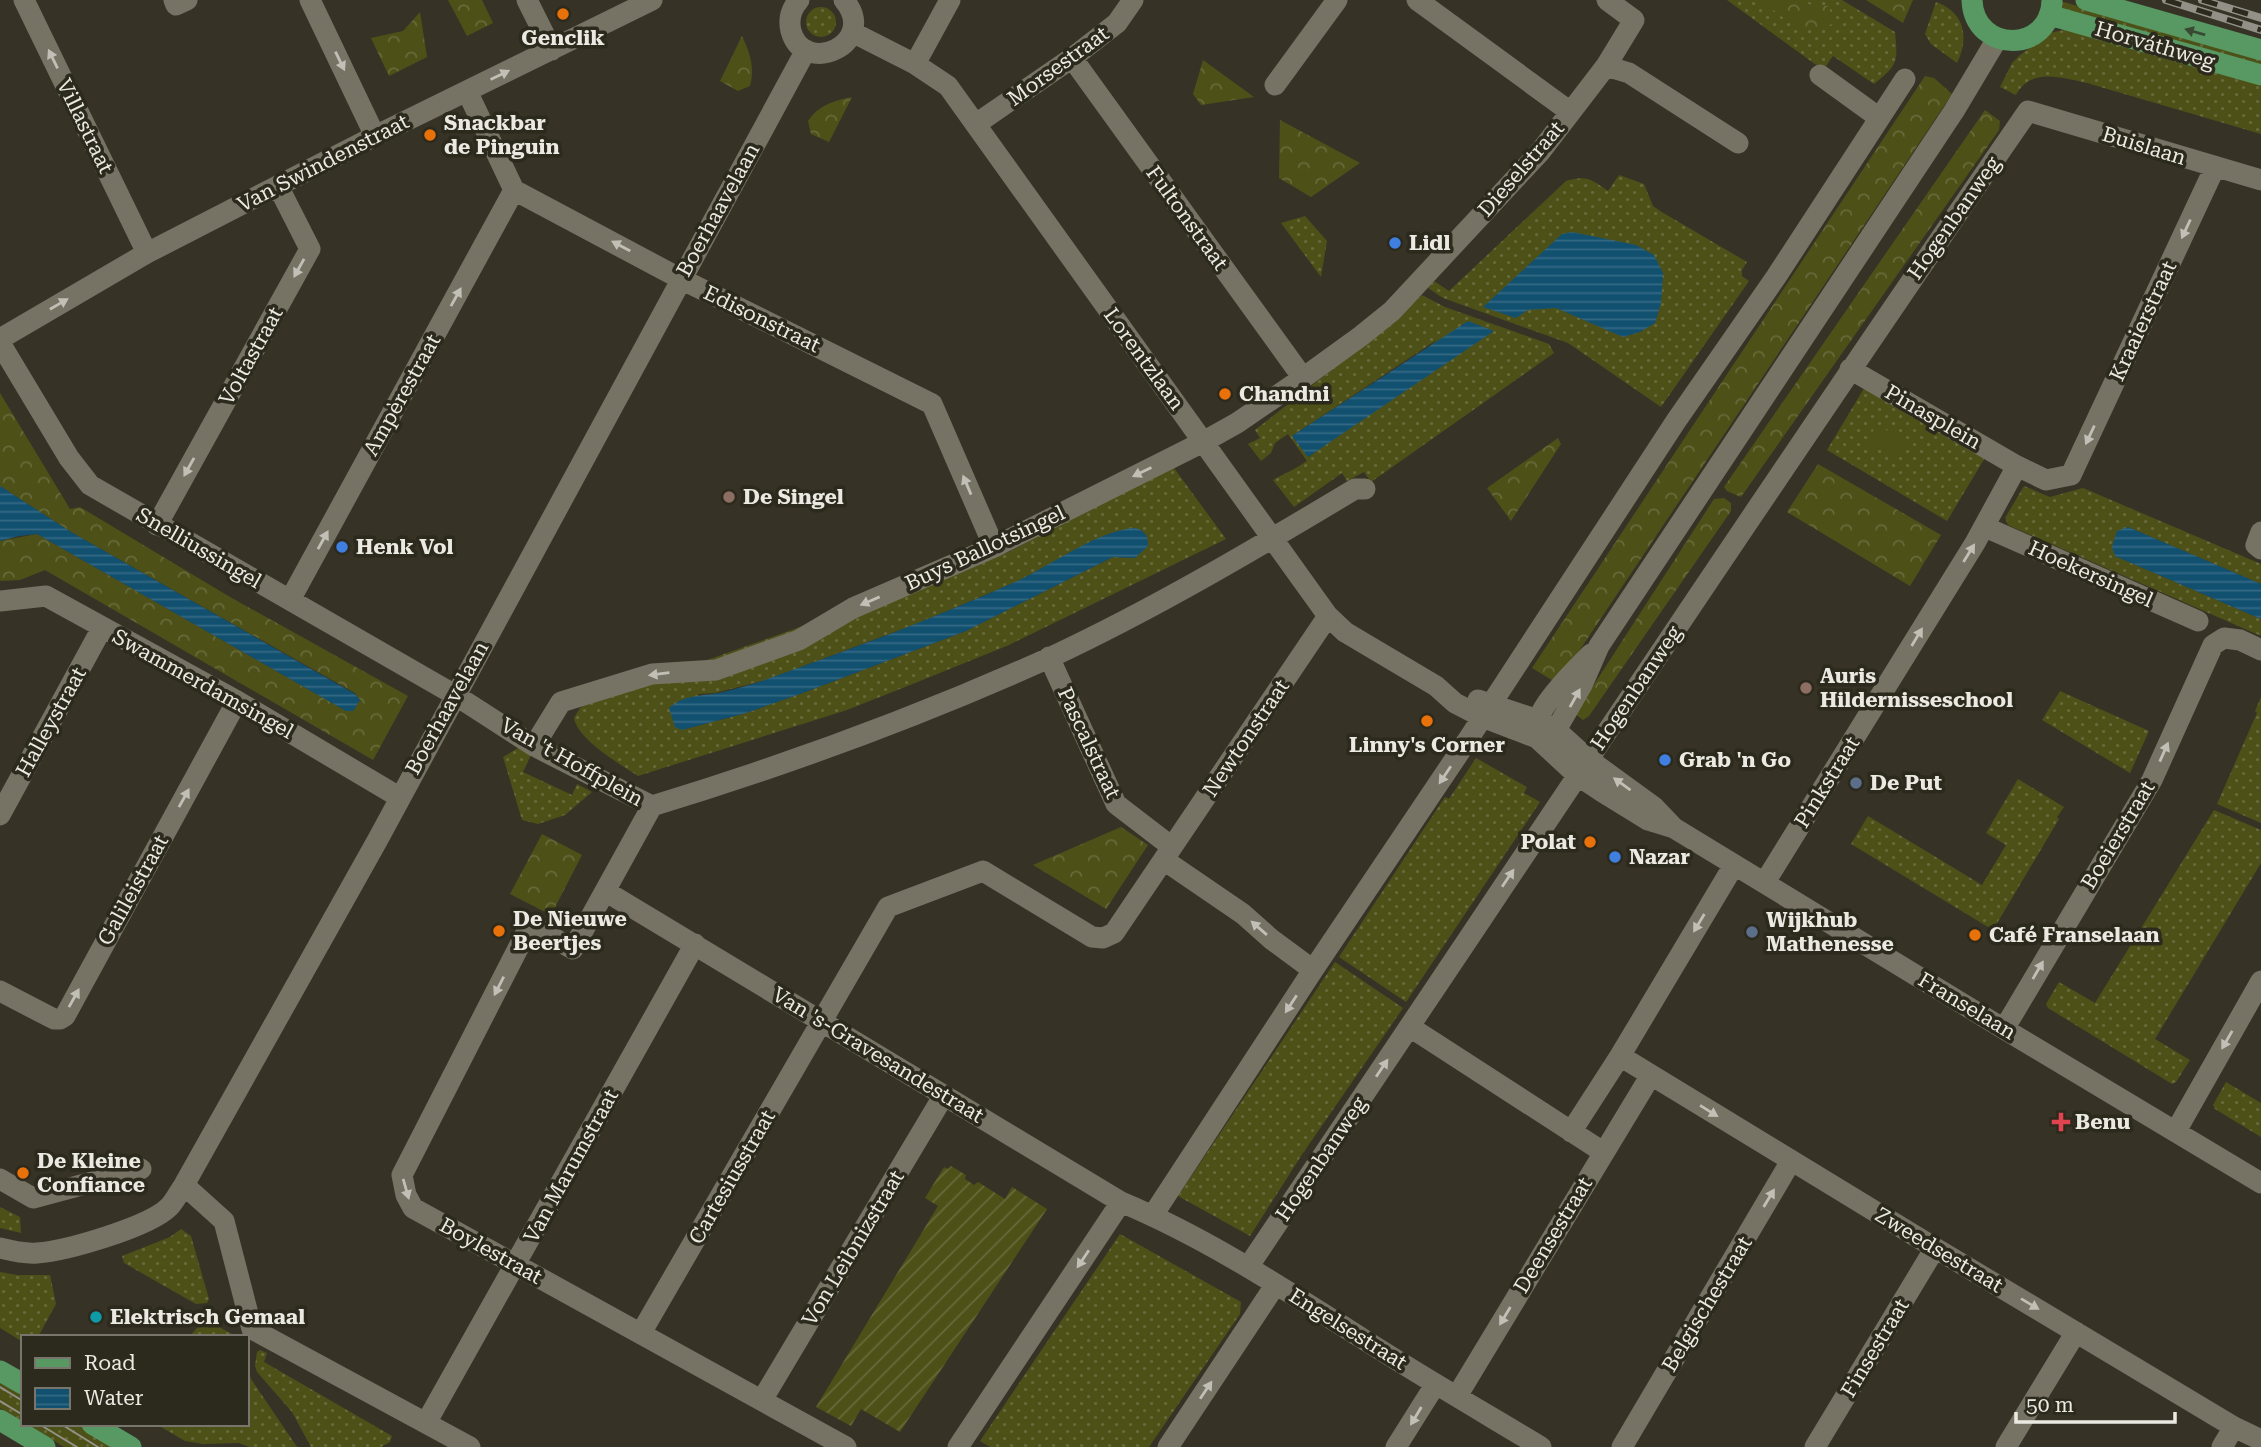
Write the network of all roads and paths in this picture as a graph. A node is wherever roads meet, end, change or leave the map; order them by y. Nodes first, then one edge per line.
1 (24, 0) edge
2 (310, 0) edge
3 (527, 0) edge
4 (652, 0) edge
5 (844, 0) edge
6 (950, 0) edge
7 (1133, 0) edge
8 (1337, 0) edge
9 (1417, 0) edge
10 (1607, 0) edge
11 (2086, 0) edge
12 (795, 1) edge
13 (1970, 1) edge
14 (2051, 8) edge
15 (852, 32) junction
16 (1997, 38) junction
17 (552, 50) junction
18 (806, 50) junction
19 (2261, 50) edge
20 (1072, 58) junction
21 (915, 64) junction
22 (1606, 66) junction
23 (1820, 75) dead end
24 (2261, 75) edge
25 (1905, 79) dead end
26 (1275, 85) dead end
27 (467, 91) junction
28 (1569, 111) junction
29 (2028, 111) joint
30 (1878, 117) junction
31 (976, 124) junction
32 (375, 136) junction
33 (1738, 143) dead end
34 (2215, 167) junction
35 (2261, 180) edge
36 (278, 186) junction
37 (514, 190) junction
38 (147, 253) junction
39 (681, 279) junction
40 (1415, 288) joint
41 (0, 341) edge
42 (1850, 369) junction
43 (1303, 377) junction
44 (1203, 442) junction
45 (2017, 466) junction
46 (2071, 475) joint
47 (1365, 489) dead end
48 (157, 525) junction
49 (1985, 527) junction
50 (1273, 538) junction
51 (994, 547) junction
52 (290, 600) junction
53 (0, 601) edge
54 (1328, 615) junction
55 (2198, 621) dead end
56 (102, 628) junction
57 (2261, 650) edge
58 (1049, 657) junction
59 (455, 695) junction
60 (237, 701) junction
61 (1486, 711) junction
62 (1543, 729) junction
63 (534, 746) junction
64 (1583, 767) junction
65 (399, 797) junction
66 (652, 806) junction
67 (0, 815) edge
68 (1168, 854) junction
69 (1734, 865) junction
70 (1765, 882) junction
71 (605, 891) junction
72 (530, 925) joint
73 (695, 944) junction
74 (1313, 970) junction
75 (2261, 981) edge
76 (0, 991) edge
77 (823, 1021) junction
78 (1410, 1027) junction
79 (2004, 1029) junction
80 (1620, 1056) junction
81 (1651, 1075) junction
82 (944, 1095) junction
83 (2175, 1131) junction
84 (1571, 1132) junction
85 (1603, 1152) junction
86 (1791, 1161) junction
87 (141, 1169) dead end
88 (0, 1180) edge
89 (2261, 1183) edge
90 (184, 1185) junction
91 (1121, 1202) junction
92 (1153, 1215) junction
93 (0, 1248) edge
94 (1935, 1248) junction
95 (516, 1265) junction
96 (1248, 1266) junction
97 (1276, 1284) junction
98 (2076, 1332) junction
99 (641, 1333) junction
100 (0, 1371) edge
101 (21, 1383) edge
102 (1435, 1385) junction
103 (1457, 1396) junction
104 (762, 1400) junction
105 (0, 1420) edge
106 (426, 1423) junction
107 (95, 1426) edge
108 (2234, 1427) junction
109 (2261, 1440) edge
110 (45, 1447) edge
111 (131, 1447) edge
112 (470, 1447) edge
113 (846, 1447) edge
114 (958, 1447) edge
115 (1168, 1447) edge
116 (1396, 1447) edge
117 (1541, 1447) edge
118 (1622, 1447) edge
119 (1815, 1447) edge
120 (2006, 1447) edge
121 (2222, 1447) edge

38 -> 1 street, Villastraat
2 -> 32 street
3 - 17 street
4 - 17 street, Van Swindenstraat
5 - 15 street
6 - 21 street
7 - 20 street, Morsestraat
8 - 26 street
9 - 28 street
10 - 22 street, Dieselstraat
19 -> 11 main road, Horváthweg
12 - 18 street
13 - 16 main road
14 - 16 main road
14 - 24 main road, Horváthweg
15 - 18 street
15 - 21 street, Lorentzlaan
16 - 62 street, Hogenbanweg
27 -> 17 street, Van Swindenstraat
18 - 39 street, Boerhaavelaan
20 - 31 street, Morsestraat
20 - 43 street, Fultonstraat
21 - 31 street, Lorentzlaan
22 - 28 street, Dieselstraat
22 - 33 street
23 - 30 street
25 - 30 street
27 - 32 street, Van Swindenstraat
27 - 37 street
28 - 40 street, Dieselstraat
29 - 34 street, Buislaan
29 - 42 street, Hogenbanweg
30 - 61 street
31 - 44 street, Lorentzlaan
32 - 36 street, Van Swindenstraat
34 - 35 street, Buislaan
34 -> 46 street, Kraaierstraat
36 - 38 street, Van Swindenstraat
36 -> 48 street, Voltastraat
39 -> 37 street, Edisonstraat
52 -> 37 street, Ampèrestraat
41 -> 38 street, Van Swindenstraat
51 -> 39 street, Edisonstraat
39 - 59 street, Boerhaavelaan
40 - 43 street, Buys Ballotsingel
41 - 48 street, Snelliussingel
42 - 45 street, Pinasplein
42 - 64 street, Hogenbanweg
43 - 44 street, Buys Ballotsingel
44 - 50 street, Lorentzlaan
44 -> 51 street, Buys Ballotsingel
45 - 46 street, Pinasplein
45 - 49 street
47 - 50 street
48 - 52 street, Snelliussingel
49 - 55 street, Hoekersingel
70 -> 49 street, Pinkstraat
50 - 54 street, Lorentzlaan
50 - 58 street
51 -> 63 street, Buys Ballotsingel
52 - 59 street, Snelliussingel
53 - 56 street, Swammerdamsingel
54 - 61 street, Lorentzlaan
54 - 68 street, Newtonstraat
56 - 60 street, Swammerdamsingel
56 - 67 street, Halleystraat
79 -> 57 street, Boeierstraat
58 - 66 street
58 - 68 street, Pascalstraat
59 - 63 street, Van 't Hoffplein
59 - 65 street, Boerhaavelaan
60 - 65 street, Swammerdamsingel
76 -> 60 street, Galileistraat
61 - 62 street, Lorentzlaan
61 -> 74 street
62 - 64 street, Franselaan
63 - 66 street, Van 't Hoffplein
64 - 69 street, Franselaan
78 -> 64 street, Hogenbanweg
65 - 90 street, Boerhaavelaan
66 - 71 street, Van 't Hoffplein
74 -> 68 street, Pascalstraat
68 - 77 street, Newtonstraat
69 - 70 street, Franselaan
69 -> 80 street
70 - 79 street, Franselaan
71 - 72 street, Van 't Hoffplein
71 - 73 street, Van 's-Gravesandestraat
72 -> 95 street, Boylestraat
73 - 77 street, Van 's-Gravesandestraat
73 - 95 street, Van Marumstraat
74 -> 92 street
75 -> 83 street
77 - 82 street, Van 's-Gravesandestraat
77 - 99 street, Cartesiusstraat
78 - 84 street
96 -> 78 street, Hogenbanweg
79 - 83 street, Franselaan
80 - 81 street, Zweedsestraat
80 - 84 street
81 - 85 street, Deensestraat
81 -> 86 street, Zweedsestraat
82 - 91 street, Van 's-Gravesandestraat
82 - 104 street, Von Leibnizstraat
83 - 89 street, Franselaan
84 - 85 street
85 -> 103 street, Deensestraat
86 - 94 street, Zweedsestraat
118 -> 86 street, Belgischestraat
87 - 88 street
90 - 93 street, Boerhaavelaan
90 - 106 street
91 - 92 street, Van 's-Gravesandestraat
91 -> 114 street
92 - 96 street, Engelsestraat
94 -> 98 street, Zweedsestraat
94 - 119 street, Finsestraat
95 - 99 street, Boylestraat
95 - 106 street, Van Marumstraat
96 - 97 street, Engelsestraat
97 - 102 street, Engelsestraat
115 -> 97 street
98 - 108 street, Zweedsestraat
98 - 120 street
99 - 104 street, Boylestraat
100 - 101 main road
102 - 103 street, Engelsestraat
102 -> 116 street
103 - 117 street, Engelsestraat
104 - 113 street, Boylestraat
105 - 110 main road
106 - 112 street
107 - 111 main road
108 - 109 street, Zweedsestraat
108 - 121 street

